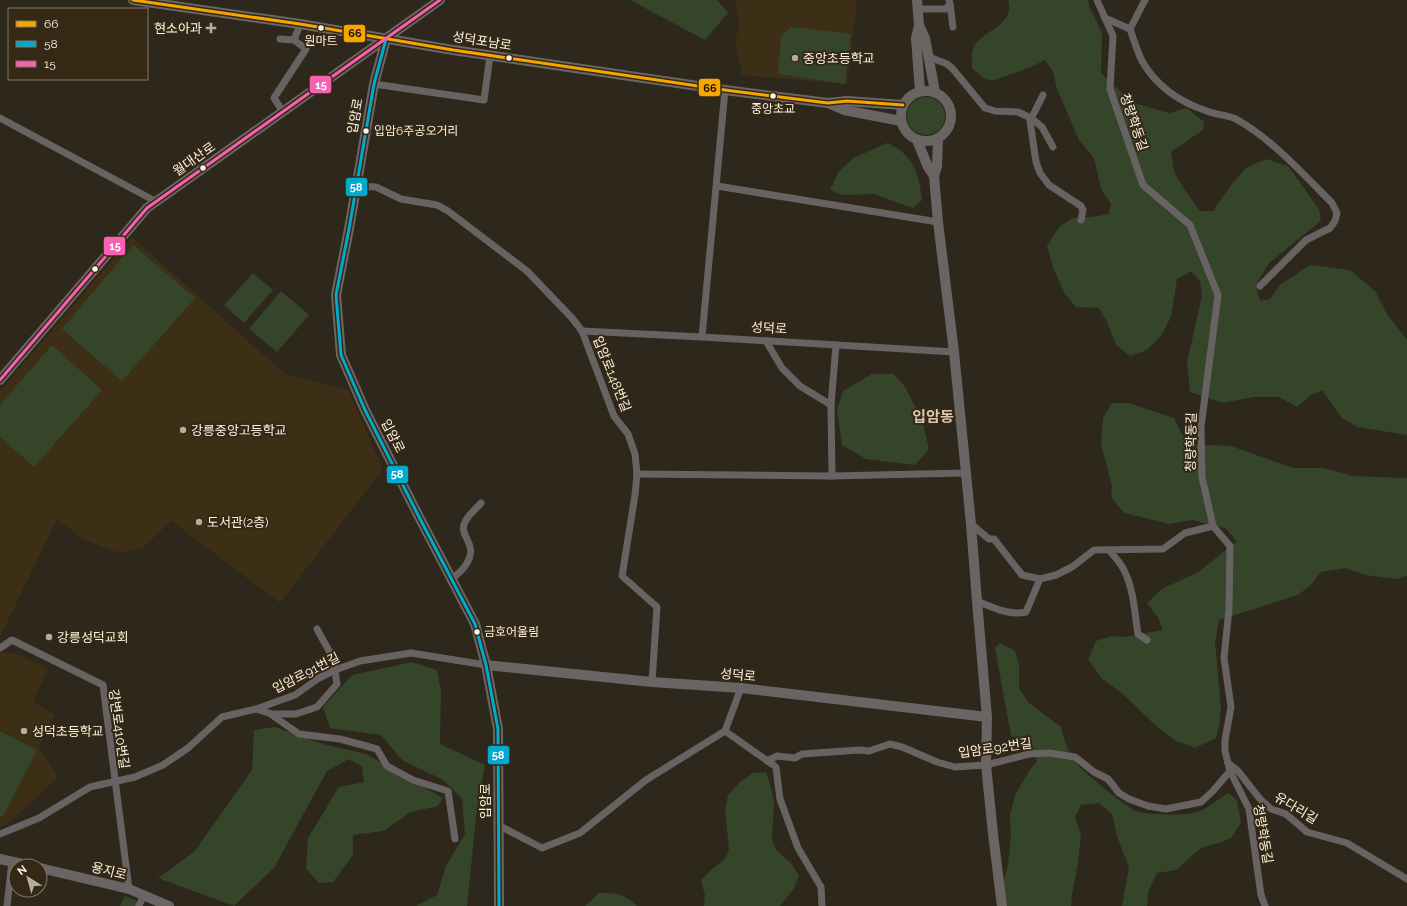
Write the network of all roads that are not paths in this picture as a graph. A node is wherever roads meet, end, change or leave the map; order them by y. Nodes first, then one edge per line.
1 (133, 0) edge
2 (440, 0) edge
3 (1097, 0) edge
4 (1145, 0) edge
5 (158, 2) edge
6 (950, 2) edge
7 (918, 4) edge
8 (1105, 18) junction
9 (300, 24) junction
10 (919, 25) junction
11 (953, 27) dead end
12 (1130, 29) junction
13 (280, 39) dead end
14 (386, 39) junction
15 (294, 40) junction
16 (490, 56) junction
17 (929, 57) junction
18 (374, 84) junction
19 (725, 90) junction
20 (920, 91) junction
21 (935, 92) junction
22 (1043, 95) dead end
23 (828, 103) junction
24 (903, 105) junction
25 (283, 112) junction
26 (0, 118) edge
27 (1031, 118) junction
28 (901, 120) junction
29 (938, 138) junction
30 (917, 140) junction
31 (1054, 147) dead end
32 (934, 176) junction
33 (356, 186) junction
34 (717, 186) junction
35 (155, 202) junction
36 (1081, 220) dead end
37 (938, 222) junction
38 (1260, 286) dead end
39 (582, 331) junction
40 (702, 337) junction
41 (766, 341) junction
42 (836, 344) junction
43 (954, 352) junction
44 (0, 380) edge
45 (831, 406) junction
46 (966, 473) junction
47 (637, 474) junction
48 (832, 476) junction
49 (481, 503) dead end
50 (971, 524) junction
51 (1213, 526) junction
52 (1109, 550) junction
53 (452, 579) junction
54 (1040, 580) junction
55 (976, 601) junction
56 (316, 629) dead end
57 (1147, 640) dead end
58 (0, 648) edge
59 (486, 665) junction
60 (335, 670) junction
61 (652, 682) junction
62 (741, 688) junction
63 (256, 709) junction
64 (272, 714) junction
65 (988, 717) junction
66 (725, 731) junction
67 (767, 761) junction
68 (1227, 762) junction
69 (986, 764) junction
70 (1230, 771) junction
71 (114, 782) junction
72 (498, 825) junction
73 (0, 834) edge
74 (454, 839) dead end
75 (48, 870) edge
76 (1407, 879) edge
77 (129, 889) junction
78 (144, 895) junction
79 (139, 906) edge
80 (169, 906) edge
81 (499, 906) edge
82 (822, 906) edge
83 (1002, 906) edge
84 (1265, 906) edge

1 - 5 street, 성덕포남로
2 - 14 street, 월대산로
3 - 8 street, 청량학동길
4 - 12 street
5 - 9 street, 성덕포남로
6 - 7 street
6 - 11 street
7 - 10 street
8 - 12 street
8 - 51 street, 청량학동길
9 - 14 street, 성덕포남로
9 - 15 street
10 - 17 street
10 - 20 street
12 - 38 street
13 - 15 street
14 - 16 street, 성덕포남로
14 - 18 street, 입암로
14 - 25 street, 월대산로
15 - 25 street
16 - 18 street
16 - 19 street, 성덕포남로
17 - 21 street
17 - 27 street
18 - 33 street, 입암로
19 - 23 street, 성덕포남로
19 - 34 street
20 - 21 street
20 - 24 street
21 - 29 street
22 - 27 street
23 - 24 street
23 - 28 street
24 - 28 street
25 - 35 street, 월대산로
26 - 35 street
27 - 31 street
27 - 36 street
28 - 30 street
29 - 30 street
29 - 32 street
30 - 32 street
32 - 37 street
33 - 39 street, 입암로148번길
33 - 53 street, 입암로
34 - 37 street
34 - 40 street
35 - 44 street, 월대산로
37 - 43 street
39 - 40 street, 성덕로
39 - 47 street, 입암로148번길
40 - 41 street, 성덕로
41 - 42 street, 성덕로
41 - 45 street
42 - 43 street, 성덕로
42 - 45 street
43 - 46 street
45 - 48 street
46 - 48 street
46 - 50 street
47 - 48 street
47 - 61 street, 입암로148번길
49 - 53 street
50 - 54 street
50 - 55 street
51 - 52 street
51 - 68 street, 청량학동길
52 - 54 street
52 - 57 street
53 - 59 street, 입암로
54 - 55 street
55 - 65 street
56 - 60 street
58 - 71 street, 강변로410번길
59 - 60 street, 입암로91번길
59 - 61 street, 성덕로
59 - 72 street, 입암로
60 - 63 street, 입암로91번길
60 - 64 street
61 - 62 street, 성덕로
62 - 65 street, 성덕로
62 - 66 street
63 - 64 street
63 - 71 street, 입암로91번길
64 - 74 street
65 - 69 street
66 - 67 street
66 - 72 street
67 - 69 street, 입암로92번길
67 - 82 street
68 - 70 street, 청량학동길
68 - 76 street, 유다리길
69 - 70 street, 입암로92번길
69 - 83 street
70 - 84 street, 청량학동길
71 - 73 street, 입암로91번길
71 - 77 street, 강변로410번길
72 - 81 street, 입암로
75 - 77 street, 용지로
77 - 78 street, 용지로
78 - 79 street
78 - 80 street, 용지로

